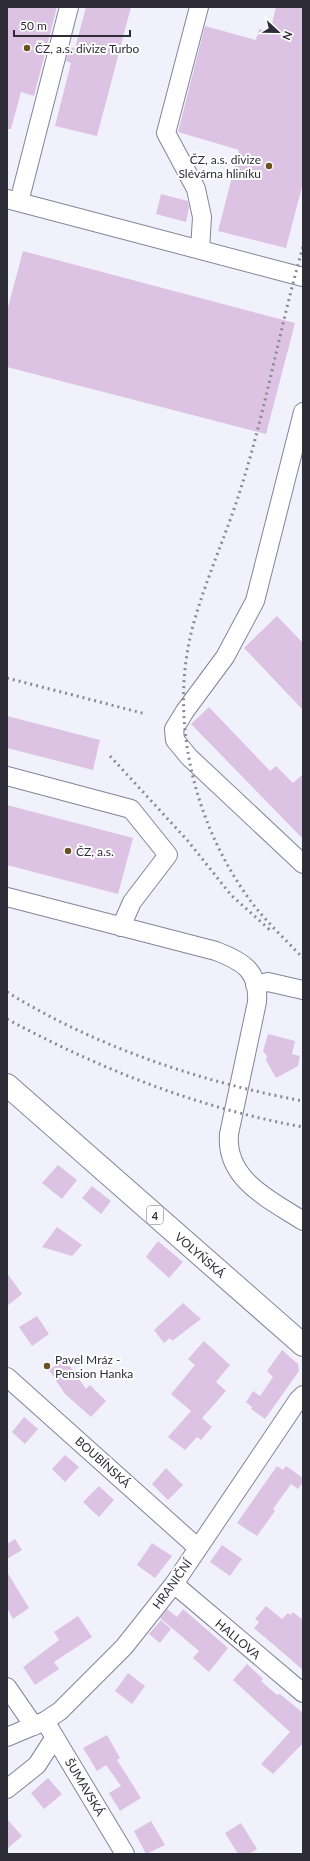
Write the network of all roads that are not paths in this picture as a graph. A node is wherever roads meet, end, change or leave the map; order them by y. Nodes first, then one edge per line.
1 (69, 7) edge
2 (199, 7) edge
3 (13, 200) edge
4 (200, 250) junction
5 (303, 277) edge
6 (303, 412) edge
7 (7, 776) edge
8 (303, 864) edge
9 (7, 897) edge
10 (121, 927) junction
11 (255, 985) junction
12 (303, 990) edge
13 (7, 1085) edge
14 (303, 1222) edge
15 (303, 1345) edge
16 (7, 1377) edge
17 (303, 1395) edge
18 (198, 1548) junction
19 (174, 1584) junction
20 (7, 1687) edge
21 (303, 1694) edge
22 (39, 1723) junction
23 (7, 1737) edge
24 (55, 1737) junction
25 (7, 1789) edge
26 (125, 1854) edge

1 - 3 street
2 - 4 street
3 - 4 street
4 - 5 street
6 - 8 street
7 - 10 street
9 - 10 street
10 - 11 street
11 - 12 street
11 - 14 street
13 - 15 main road, VOLYŇSKÁ / 4
16 - 18 street, BOUBÍNSKÁ
17 - 18 street, HRANIČNÍ
18 - 19 street, HRANIČNÍ
19 - 21 street, HALLOVA
19 - 22 street, HRANIČNÍ
20 - 22 street, ŠUMAVSKÁ
22 - 23 street, HRANIČNÍ
22 - 24 street, ŠUMAVSKÁ
24 - 25 street
24 - 26 street, ŠUMAVSKÁ

